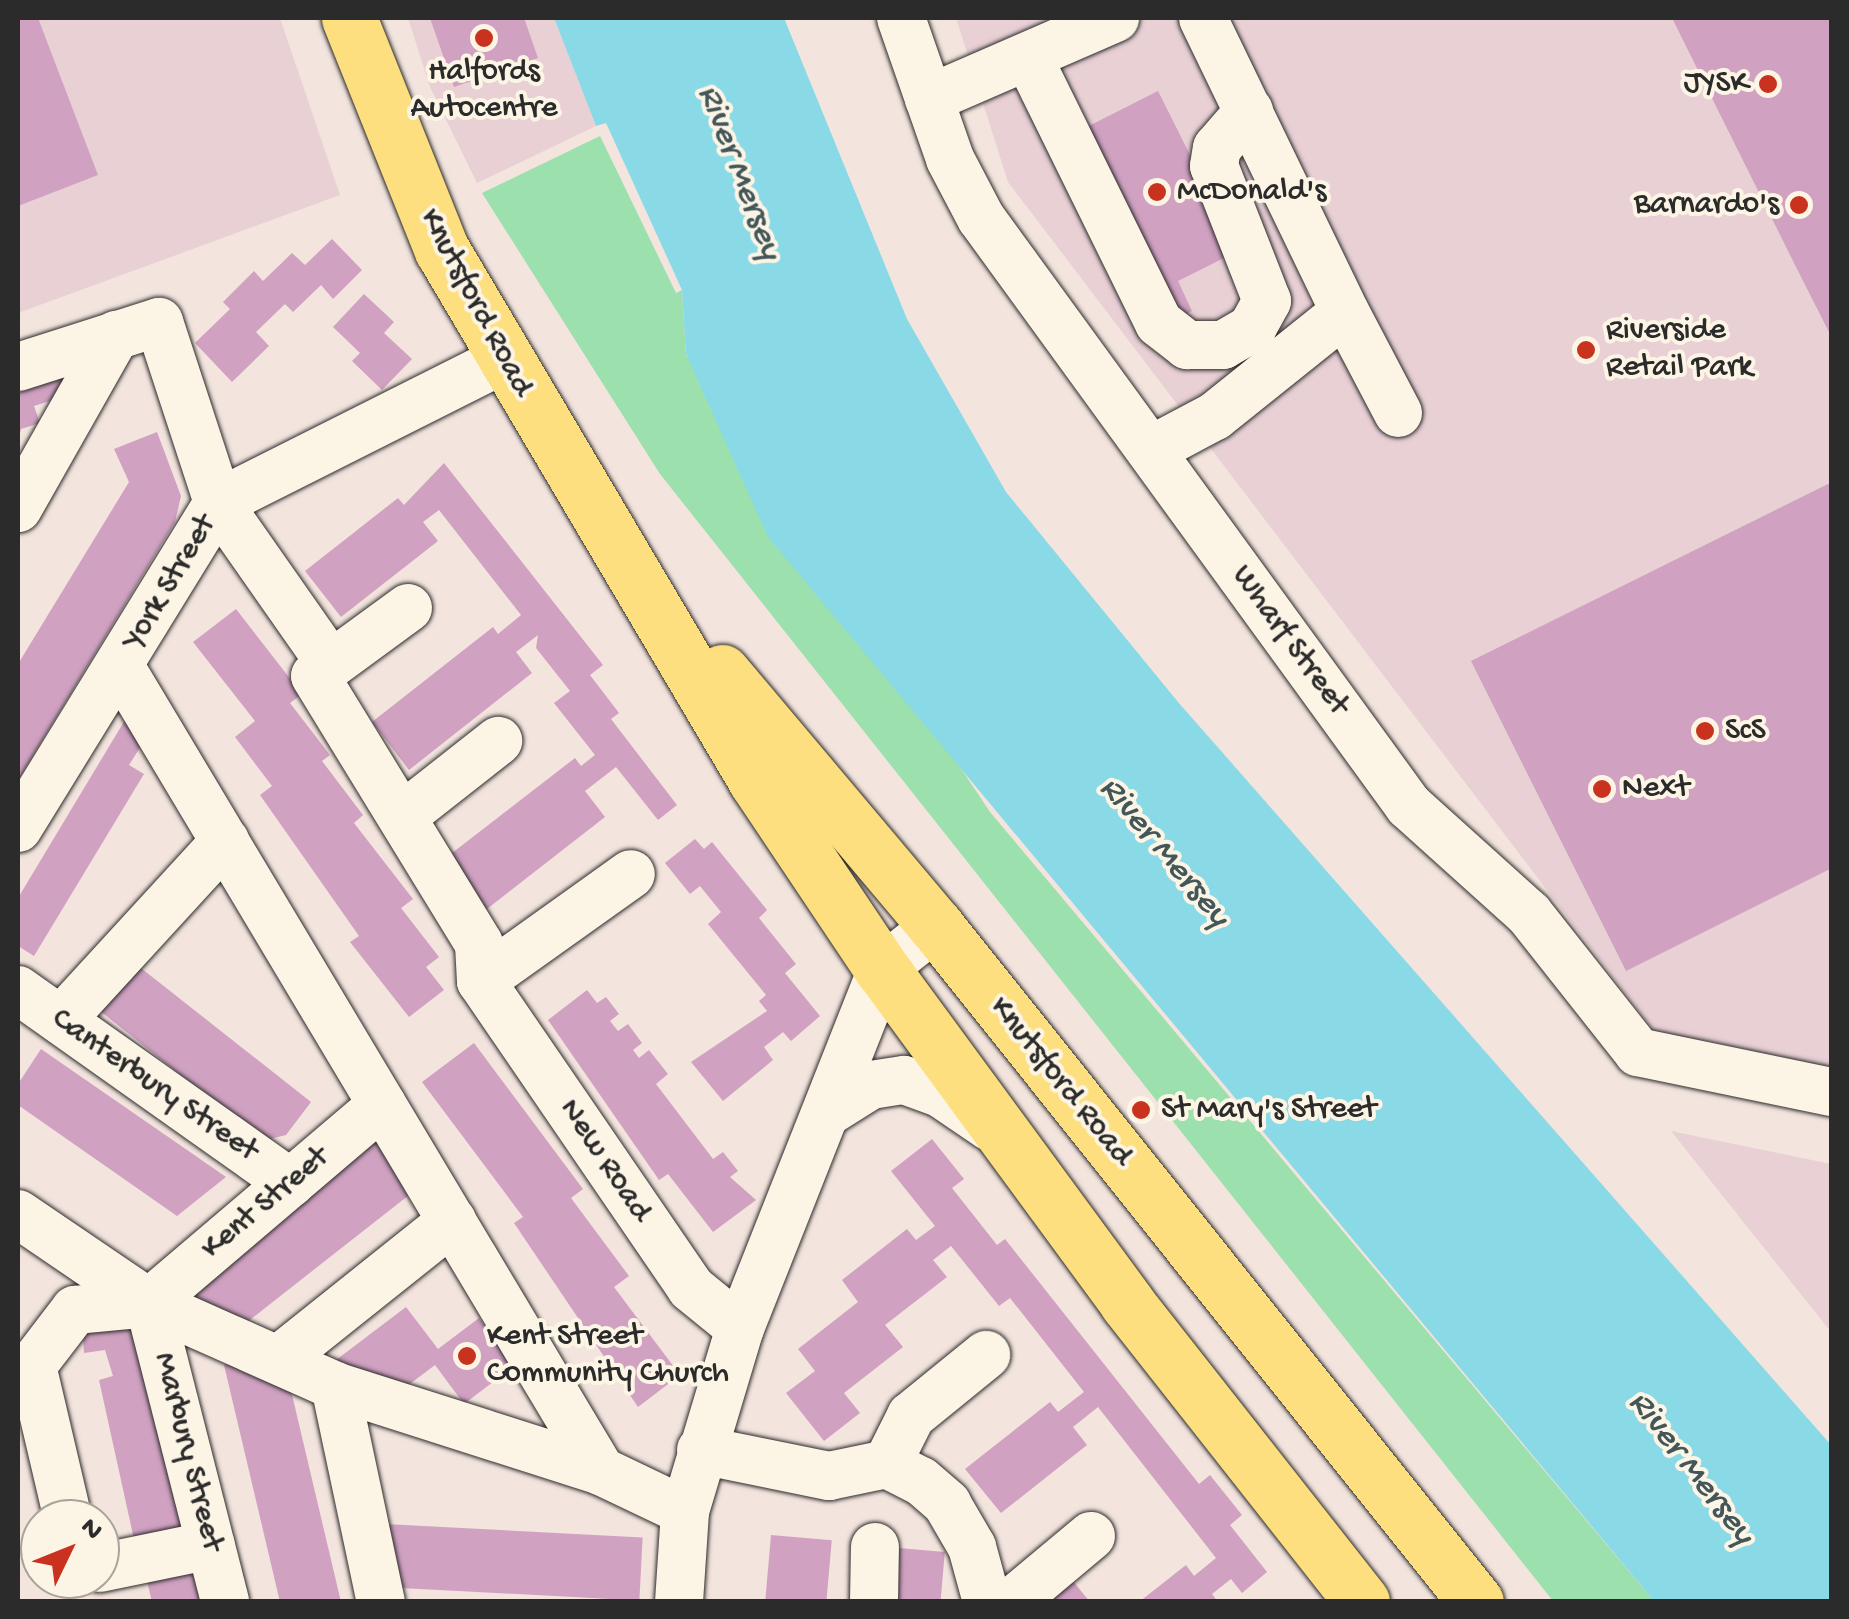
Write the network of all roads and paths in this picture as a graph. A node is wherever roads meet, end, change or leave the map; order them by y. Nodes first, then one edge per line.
1 (350, 18) edge
2 (900, 18) edge
3 (1115, 18) edge
4 (1202, 18) edge
5 (1030, 61) junction
6 (929, 99) junction
7 (1249, 111) junction
8 (1345, 312) junction
9 (138, 329) junction
10 (502, 360) junction
11 (18, 367) edge
12 (1398, 413) dead end
13 (1152, 450) junction
14 (218, 503) junction
15 (18, 508) edge
16 (634, 572) junction
17 (408, 608) dead end
18 (330, 663) junction
19 (121, 668) junction
20 (498, 741) dead end
21 (404, 815) junction
22 (18, 828) edge
23 (225, 841) junction
24 (632, 874) dead end
25 (936, 926) junction
26 (882, 969) junction
27 (481, 981) junction
28 (18, 990) edge
29 (62, 1020) junction
30 (1832, 1092) edge
31 (382, 1105) junction
32 (826, 1112) junction
33 (1006, 1138) junction
34 (291, 1183) junction
35 (18, 1214) edge
36 (452, 1221) junction
37 (149, 1302) junction
38 (740, 1328) junction
39 (986, 1355) dead end
40 (278, 1360) junction
41 (335, 1386) junction
42 (701, 1450) junction
43 (888, 1464) junction
44 (601, 1471) junction
45 (63, 1499) edge
46 (685, 1511) junction
47 (1091, 1536) dead end
48 (210, 1545) junction
49 (875, 1546) dead end
50 (120, 1564) edge
51 (224, 1602) edge
52 (380, 1602) edge
53 (679, 1602) edge
54 (874, 1602) edge
55 (988, 1602) edge
56 (1012, 1602) edge
57 (1362, 1602) edge
58 (1476, 1602) edge

1 - 10 highway, Knutsford Road
2 - 6 street, Wharf Street
3 - 5 street
4 - 7 street
5 - 6 street
5 - 7 street
6 - 13 street, Wharf Street
7 - 8 street
8 - 12 street
8 - 13 street
9 - 11 street
9 - 14 street
9 - 15 street
10 - 14 street, York Street
10 - 16 highway, Knutsford Road
13 - 30 street, Wharf Street
14 - 18 street
14 - 19 street, York Street
16 - 25 highway, Knutsford Road
16 - 26 highway, Knutsford Road
17 - 18 street
18 - 21 street, New Road
19 - 22 street, York Street
19 - 23 street
20 - 21 street
21 - 27 street, New Road
23 - 29 street
23 - 31 street
24 - 27 street
25 - 26 street
25 - 58 highway, Knutsford Road
26 - 32 street
26 - 33 highway, Knutsford Road
27 - 38 street, New Road
28 - 29 street, Canterbury Street
29 - 34 street, Canterbury Street
31 - 34 street, Kent Street
31 - 36 street
32 - 33 street
32 - 38 street
33 - 57 highway, Knutsford Road
34 - 37 street, Kent Street
35 - 37 street
36 - 40 street
36 - 44 street
37 - 40 street
37 - 45 street
37 - 48 street, Marbury Street
38 - 42 street
39 - 43 street
40 - 41 street
41 - 44 street
41 - 52 street
42 - 43 street
42 - 46 street
43 - 55 street
44 - 46 street
46 - 53 street
47 - 56 street
48 - 50 street
48 - 51 street, Marbury Street
49 - 54 street

